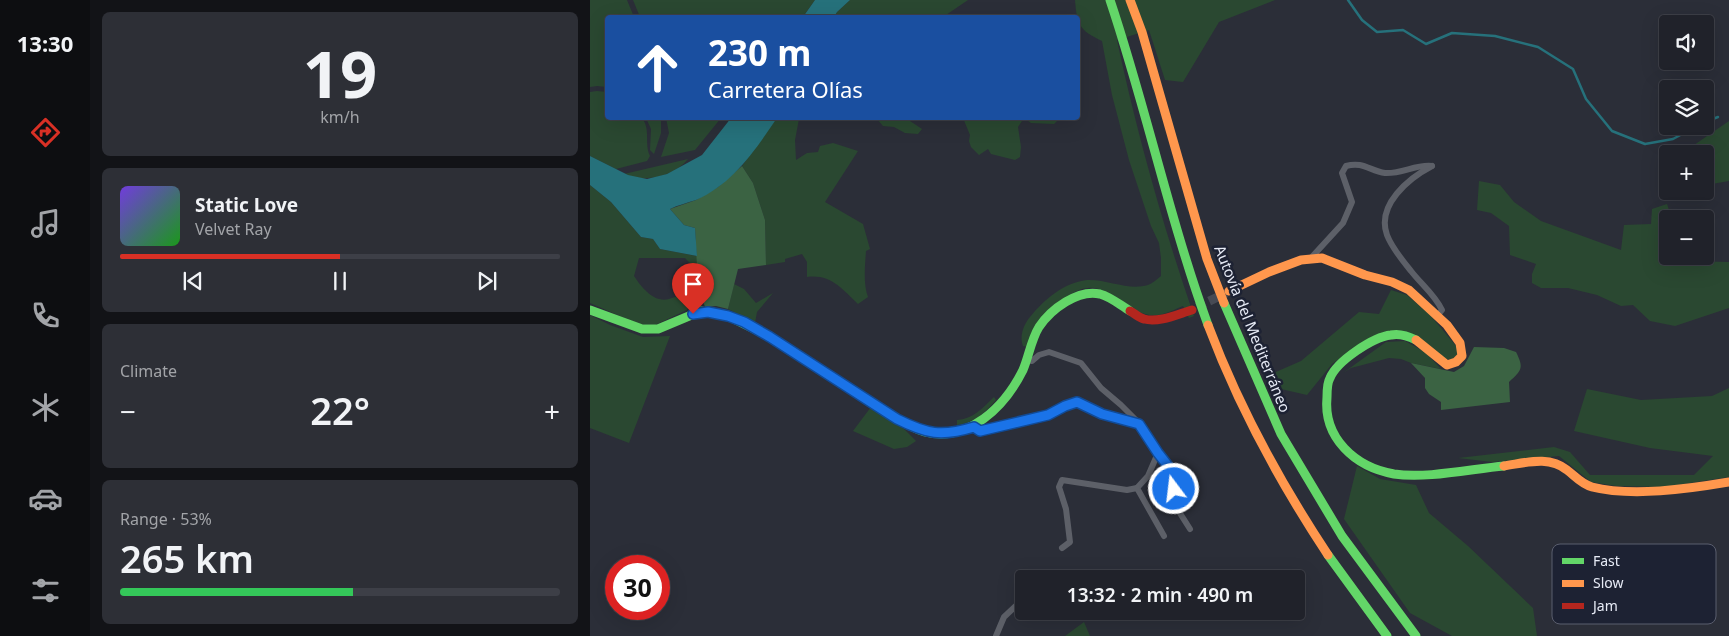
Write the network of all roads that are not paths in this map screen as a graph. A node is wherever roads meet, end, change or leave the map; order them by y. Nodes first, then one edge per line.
1 (1110, 0) edge
2 (1130, 0) edge
3 (1310, 259) junction
4 (1229, 291) tunnel mouth
5 (590, 310) edge
6 (1192, 310) tunnel mouth
7 (1438, 315) junction
8 (1026, 360) junction
9 (1139, 424) junction
10 (974, 427) junction
11 (1158, 453) junction
12 (1729, 482) edge
13 (1137, 488) junction
14 (1190, 529) dead end
15 (1164, 536) dead end
16 (1062, 548) dead end
17 (1015, 607) edge
18 (996, 636) edge
19 (1386, 636) edge
20 (1416, 636) edge

1 - 19 main road
2 - 20 main road, Autovía del Mediterráneo
3 - 4 main road
3 - 7 main road
3 - 7 street
5 - 10 main road
6 - 8 main road
7 - 12 main road
8 - 9 street
8 - 10 main road
9 - 10 street
9 - 11 street
11 - 13 street
11 - 14 street
13 - 15 street
13 - 16 street
17 - 18 street

